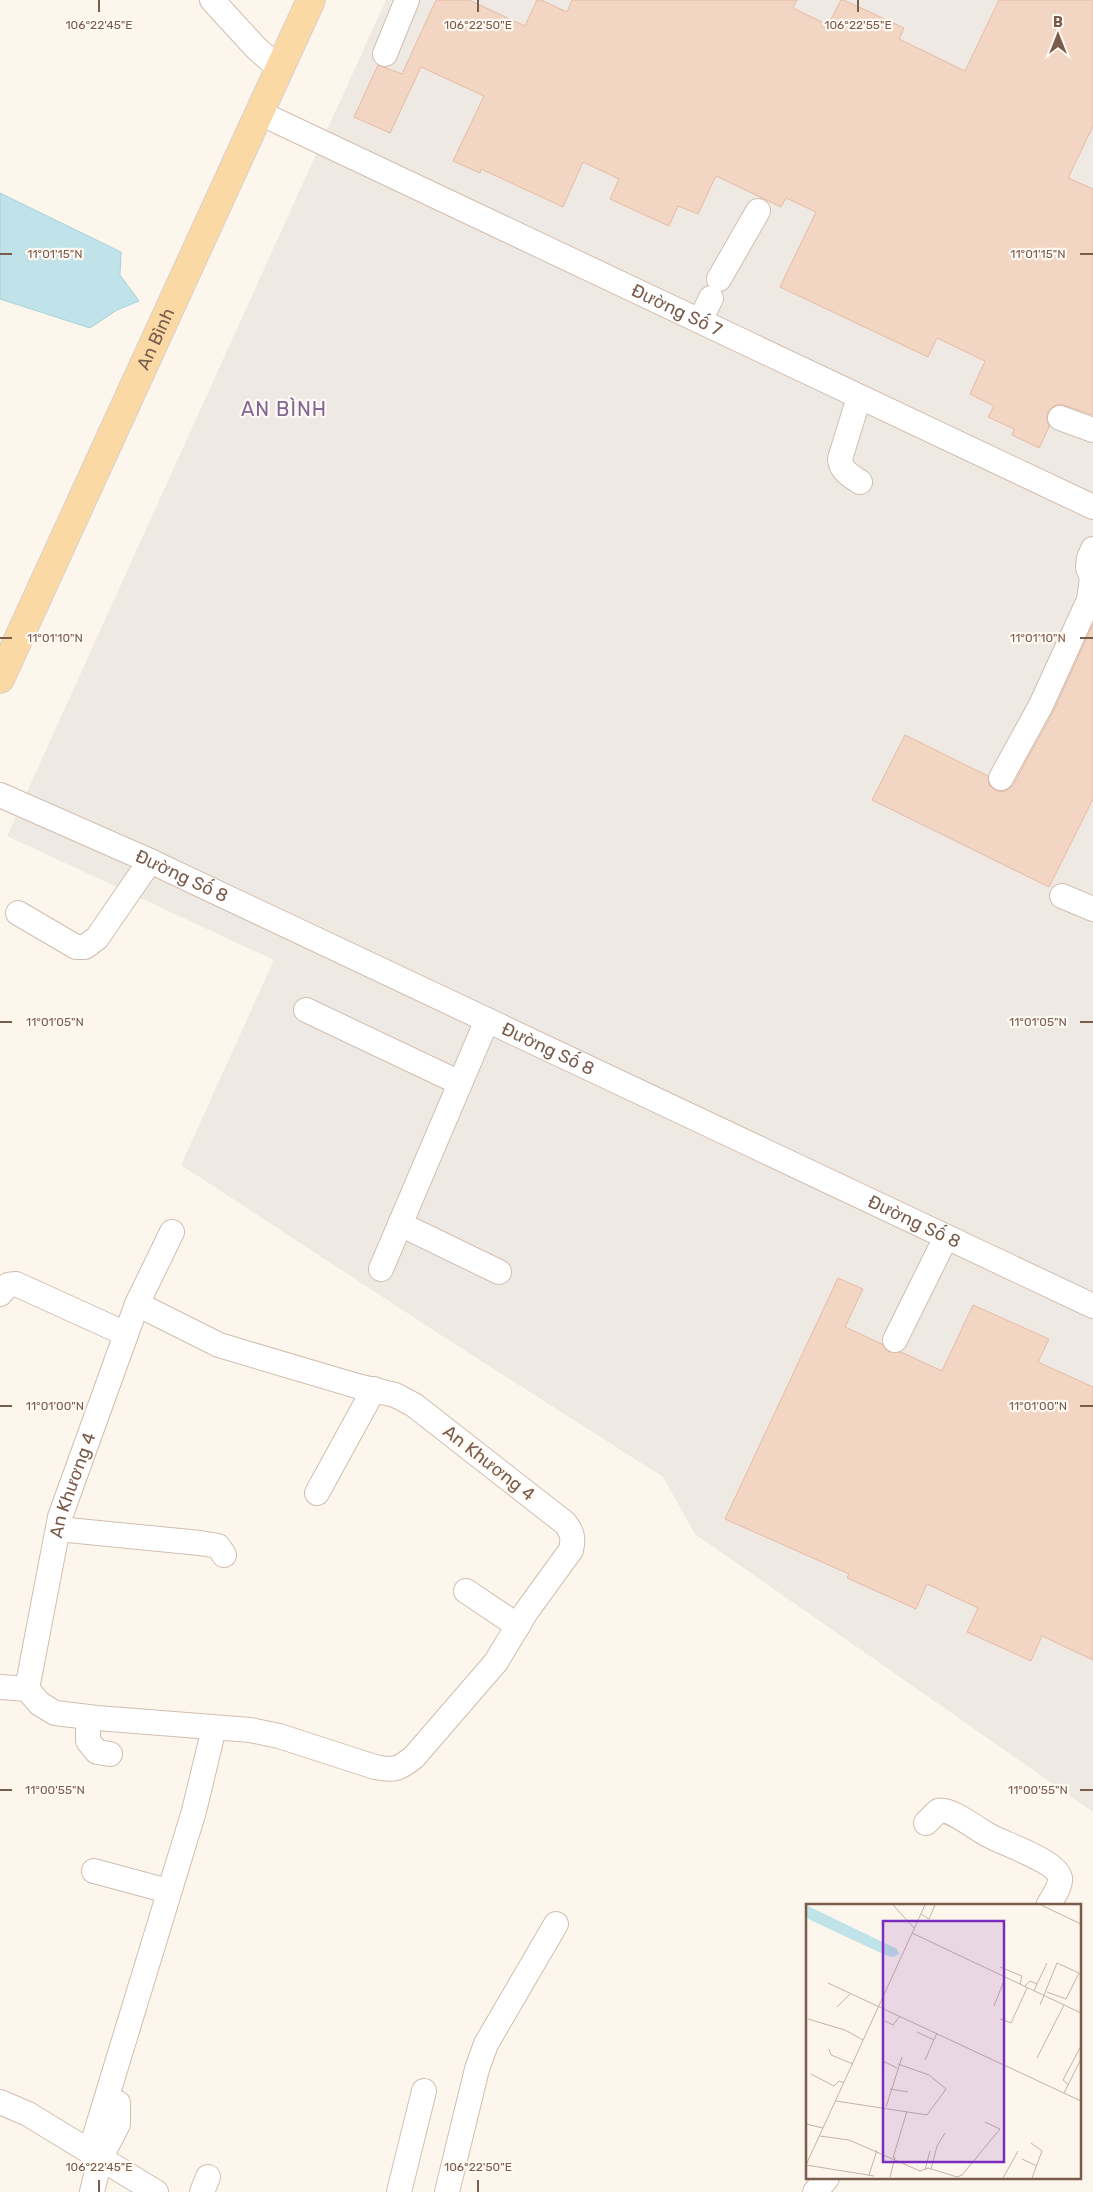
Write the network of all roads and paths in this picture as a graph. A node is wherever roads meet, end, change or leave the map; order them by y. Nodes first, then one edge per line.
1 (212, 0) edge
2 (311, 0) edge
3 (407, 0) edge
4 (385, 54) dead end
5 (279, 68) junction
6 (260, 113) junction
7 (758, 211) dead end
8 (700, 322) junction
9 (859, 397) junction
10 (1060, 418) dead end
11 (1093, 430) edge
12 (860, 482) dead end
13 (1093, 507) edge
14 (1092, 556) edge
15 (0, 679) edge
16 (1001, 778) dead end
17 (0, 795) edge
18 (150, 861) junction
19 (1062, 896) dead end
20 (1093, 909) edge
21 (18, 913) dead end
22 (306, 1010) dead end
23 (487, 1020) junction
24 (460, 1083) junction
25 (400, 1224) junction
26 (172, 1232) dead end
27 (946, 1237) junction
28 (381, 1269) dead end
29 (499, 1272) dead end
30 (0, 1294) edge
31 (137, 1304) junction
32 (1093, 1306) edge
33 (126, 1334) junction
34 (895, 1340) dead end
35 (374, 1390) junction
36 (317, 1493) dead end
37 (58, 1529) junction
38 (224, 1555) dead end
39 (466, 1591) dead end
40 (518, 1626) junction
41 (0, 1687) edge
42 (27, 1689) junction
43 (88, 1716) junction
44 (214, 1728) junction
45 (110, 1754) dead end
46 (926, 1823) dead end
47 (94, 1871) dead end
48 (168, 1891) junction
49 (1049, 1904) edge
50 (556, 1924) dead end
51 (424, 2091) dead end
52 (0, 2102) edge
53 (118, 2103) dead end
54 (95, 2156) junction
55 (825, 2180) edge
56 (92, 2192) edge
57 (156, 2192) edge
58 (399, 2192) edge
59 (447, 2192) edge
60 (816, 2192) edge

1 - 5 street
2 - 5 main road, An Bình
3 - 4 street
5 - 6 main road, An Bình
6 - 8 street, Đường Số 7
6 - 15 main road, An Bình
7 - 8 street
8 - 9 street, Đường Số 7
9 - 12 street
9 - 13 street, Đường Số 7
10 - 11 street
14 - 16 street
17 - 18 street, Đường Số 8
18 - 21 street
18 - 23 street, Đường Số 8
19 - 20 street
22 - 24 street
23 - 24 street
23 - 27 street, Đường Số 8
24 - 25 street
25 - 28 street
25 - 29 street
26 - 31 street
27 - 32 street, Đường Số 8
27 - 34 street
30 - 33 street
31 - 33 street, An Khương 4
31 - 35 street, An Khương 4
33 - 37 street, An Khương 4
35 - 36 street
35 - 40 street, An Khương 4
37 - 38 street
37 - 42 street, An Khương 4
39 - 40 street
40 - 44 street, An Khương 4
41 - 42 street
42 - 43 street, An Khương 4
43 - 44 street, An Khương 4
43 - 45 street
44 - 48 street
46 - 49 street
47 - 48 street
48 - 54 street
50 - 59 street
51 - 58 street
52 - 54 street
53 - 54 street
54 - 56 street
54 - 57 street
55 - 60 street

